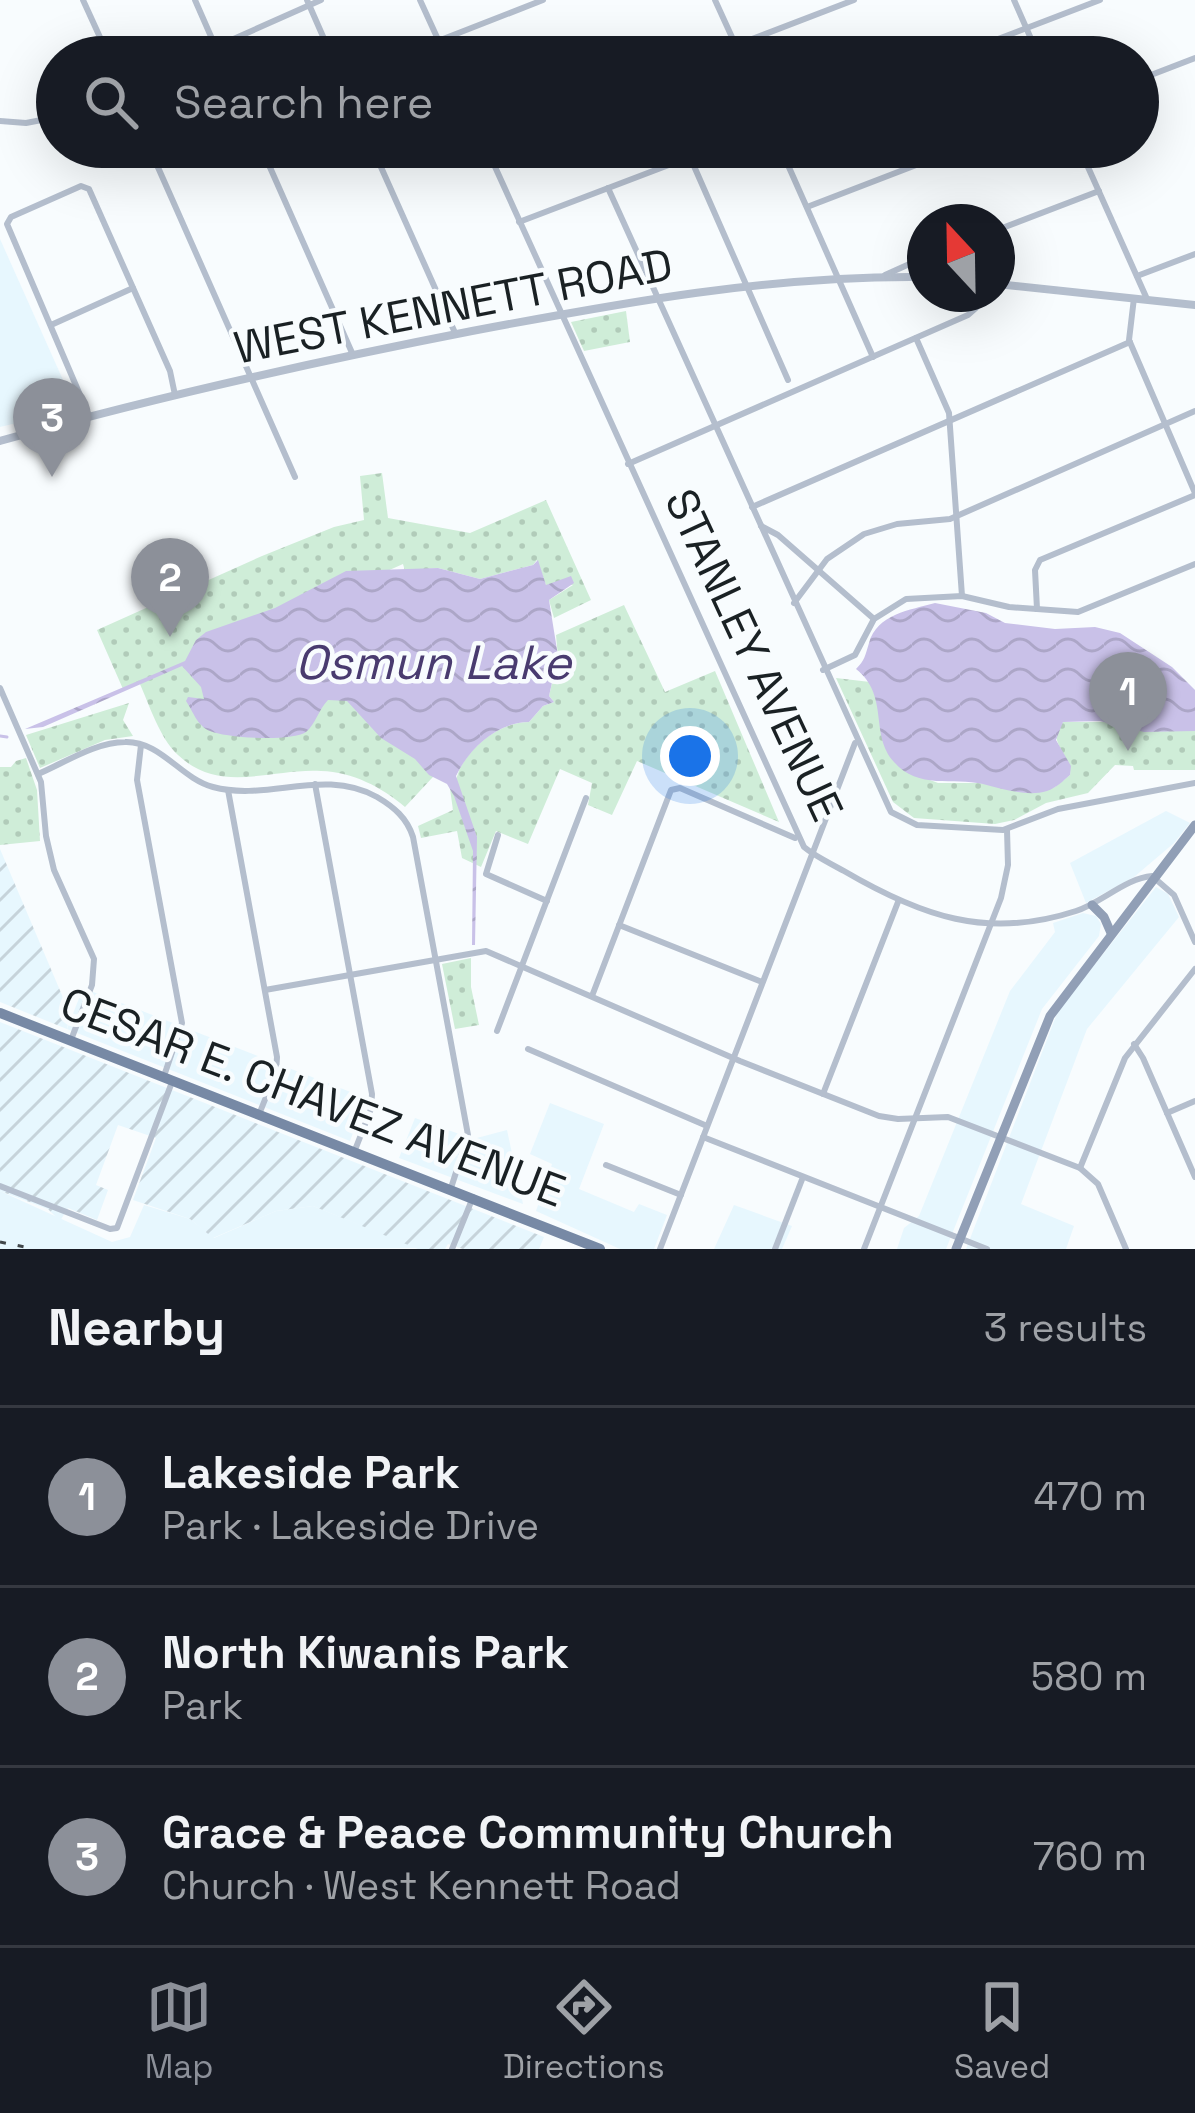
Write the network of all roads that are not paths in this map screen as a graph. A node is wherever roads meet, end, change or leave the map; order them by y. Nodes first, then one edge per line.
1 (83, 0) edge
2 (195, 0) edge
3 (321, 0) edge
4 (420, 0) edge
5 (543, 0) edge
6 (715, 0) edge
7 (854, 0) edge
8 (1014, 0) edge
9 (1100, 0) edge
10 (308, 3) edge
11 (1027, 28) junction
12 (99, 36) edge
13 (211, 36) edge
14 (239, 36) edge
15 (323, 36) edge
16 (436, 36) edge
17 (451, 36) edge
18 (731, 36) edge
19 (761, 36) edge
20 (1006, 36) edge
21 (1031, 36) edge
22 (1195, 58) edge
23 (1159, 72) edge
24 (0, 121) edge
25 (36, 121) edge
26 (158, 168) edge
27 (270, 168) edge
28 (381, 168) edge
29 (496, 168) edge
30 (661, 168) edge
31 (695, 168) edge
32 (789, 168) edge
33 (908, 168) edge
34 (1089, 168) edge
35 (608, 188) junction
36 (1099, 191) junction
37 (807, 207) junction
38 (520, 222) junction
39 (1015, 223) edge
40 (1195, 254) edge
41 (907, 266) edge
42 (1136, 276) junction
43 (907, 278) edge
44 (881, 279) junction
45 (840, 282) junction
46 (1015, 286) edge
47 (133, 288) junction
48 (748, 288) junction
49 (656, 296) junction
50 (1134, 298) junction
51 (1147, 299) junction
52 (1195, 305) edge
53 (972, 312) edge
54 (561, 314) junction
55 (51, 325) junction
56 (456, 334) junction
57 (916, 338) junction
58 (1130, 342) junction
59 (353, 355) junction
60 (873, 357) junction
61 (253, 378) junction
62 (788, 380) dead end
63 (176, 395) junction
64 (1195, 411) edge
65 (89, 416) junction
66 (949, 421) junction
67 (1166, 424) junction
68 (715, 426) junction
69 (0, 441) edge
70 (628, 464) junction
71 (295, 477) dead end
72 (1195, 494) edge
73 (752, 508) junction
74 (956, 516) junction
75 (760, 526) junction
76 (1195, 564) edge
77 (818, 569) junction
78 (962, 596) junction
79 (794, 603) junction
80 (1037, 609) junction
81 (874, 619) junction
82 (823, 670) junction
83 (0, 688) edge
84 (855, 741) junction
85 (142, 744) junction
86 (38, 774) junction
87 (315, 783) junction
88 (1195, 783) edge
89 (228, 790) junction
90 (586, 798) dead end
91 (1195, 825) edge
92 (1007, 830) junction
93 (498, 835) dead end
94 (798, 839) junction
95 (812, 854) junction
96 (1155, 877) junction
97 (547, 901) junction
98 (898, 902) junction
99 (1092, 905) junction
100 (991, 923) junction
101 (619, 925) junction
102 (1111, 933) junction
103 (1195, 942) edge
104 (436, 958) junction
105 (522, 966) junction
106 (1195, 969) edge
107 (350, 974) junction
108 (762, 982) junction
109 (265, 990) junction
110 (592, 996) junction
111 (0, 1013) edge
112 (497, 1031) dead end
113 (71, 1040) junction
114 (1134, 1045) junction
115 (528, 1049) dead end
116 (734, 1058) junction
117 (168, 1077) junction
118 (824, 1094) junction
119 (1195, 1101) edge
120 (260, 1112) junction
121 (1167, 1113) junction
122 (915, 1118) junction
123 (707, 1126) junction
124 (703, 1137) junction
125 (1000, 1137) junction
126 (355, 1150) junction
127 (606, 1165) dead end
128 (1080, 1168) junction
129 (803, 1177) junction
130 (1195, 1177) edge
131 (0, 1186) edge
132 (450, 1188) junction
133 (681, 1195) junction
134 (473, 1197) junction
135 (880, 1207) junction
136 (958, 1244) edge
137 (452, 1249) edge
138 (600, 1249) edge
139 (660, 1249) edge
140 (775, 1249) edge
141 (863, 1249) edge
142 (987, 1249) edge
143 (1126, 1249) edge

1 - 12 street
2 - 13 street
3 - 10 street
4 - 16 street
5 - 17 street
6 - 18 street
7 - 19 street
8 - 11 street
9 - 11 street
10 - 14 street
10 - 15 street
11 - 20 street
11 - 21 street
22 - 23 street
24 - 25 street
26 - 61 street
27 - 59 street
28 - 56 street
29 - 38 street, STANLEY AVENUE
30 - 35 street
31 - 48 street
32 - 37 street
33 - 37 street
34 - 36 street
35 - 38 street
35 - 49 street
36 - 39 street
36 - 42 street
37 - 45 street
38 - 54 street, STANLEY AVENUE
40 - 42 street
41 - 44 street
42 - 51 street
43 - 44 street, WEST KENNETT ROAD
44 - 45 street, WEST KENNETT ROAD
45 - 48 street, WEST KENNETT ROAD
45 - 60 street
46 - 50 street
47 - 55 street
47 - 55 street
47 - 63 street
48 - 49 street, WEST KENNETT ROAD
48 - 62 street
49 - 54 street, WEST KENNETT ROAD
49 - 68 street
50 - 51 street
50 - 58 street
51 - 52 street
53 - 57 street
54 - 56 street, WEST KENNETT ROAD
54 - 70 street, STANLEY AVENUE
55 - 65 street
56 - 59 street, WEST KENNETT ROAD
57 - 60 street
57 - 66 street
58 - 66 street
58 - 67 street
59 - 61 street, WEST KENNETT ROAD
60 - 68 street
61 - 63 street, WEST KENNETT ROAD
61 - 71 street
63 - 65 street, WEST KENNETT ROAD
64 - 67 street
65 - 69 street, WEST KENNETT ROAD
66 - 73 street
66 - 74 street
67 - 72 street
67 - 74 street
68 - 70 street
68 - 73 street
70 - 94 street, STANLEY AVENUE
72 - 80 street
73 - 75 street
74 - 77 street
74 - 78 street
75 - 77 street
75 - 79 street
76 - 80 street
77 - 79 street
77 - 81 street
78 - 80 street
78 - 81 street
79 - 82 street
81 - 82 street
82 - 84 street
83 - 86 street
84 - 92 street
84 - 95 street
85 - 86 street
85 - 89 street
85 - 117 street
86 - 113 street
87 - 89 street
87 - 104 street
87 - 107 street
88 - 92 street
89 - 109 street
90 - 97 street
91 - 96 main road
92 - 100 street
93 - 97 street
94 - 95 street, STANLEY AVENUE
94 - 101 street
95 - 98 street, STANLEY AVENUE
95 - 108 street
96 - 99 street, STANLEY AVENUE
96 - 102 main road
96 - 103 street
97 - 105 street
98 - 100 street, STANLEY AVENUE
98 - 118 street
99 - 100 street, STANLEY AVENUE
99 - 102 main road
100 - 122 street
101 - 108 street
101 - 110 street
102 - 125 main road
104 - 105 street
104 - 107 street
104 - 132 street
105 - 110 street
105 - 112 street
106 - 114 street
107 - 109 street
107 - 126 street
108 - 116 street
109 - 120 street
110 - 116 street
111 - 113 main road, CESAR E. CHAVEZ AVENUE
113 - 117 main road, CESAR E. CHAVEZ AVENUE
114 - 121 street
114 - 128 street
115 - 123 street
116 - 118 street
116 - 123 street
117 - 120 main road, CESAR E. CHAVEZ AVENUE
117 - 131 street
118 - 122 street
119 - 121 street
120 - 126 main road, CESAR E. CHAVEZ AVENUE
121 - 130 street
122 - 125 street
122 - 135 street
123 - 124 street
124 - 129 street
124 - 133 street
125 - 128 street
125 - 136 main road
126 - 132 main road, CESAR E. CHAVEZ AVENUE
127 - 133 street
128 - 143 street
129 - 135 street
129 - 140 street
132 - 134 main road, CESAR E. CHAVEZ AVENUE
133 - 139 street
134 - 137 street
134 - 138 main road, CESAR E. CHAVEZ AVENUE
135 - 136 street
135 - 141 street
136 - 142 street

